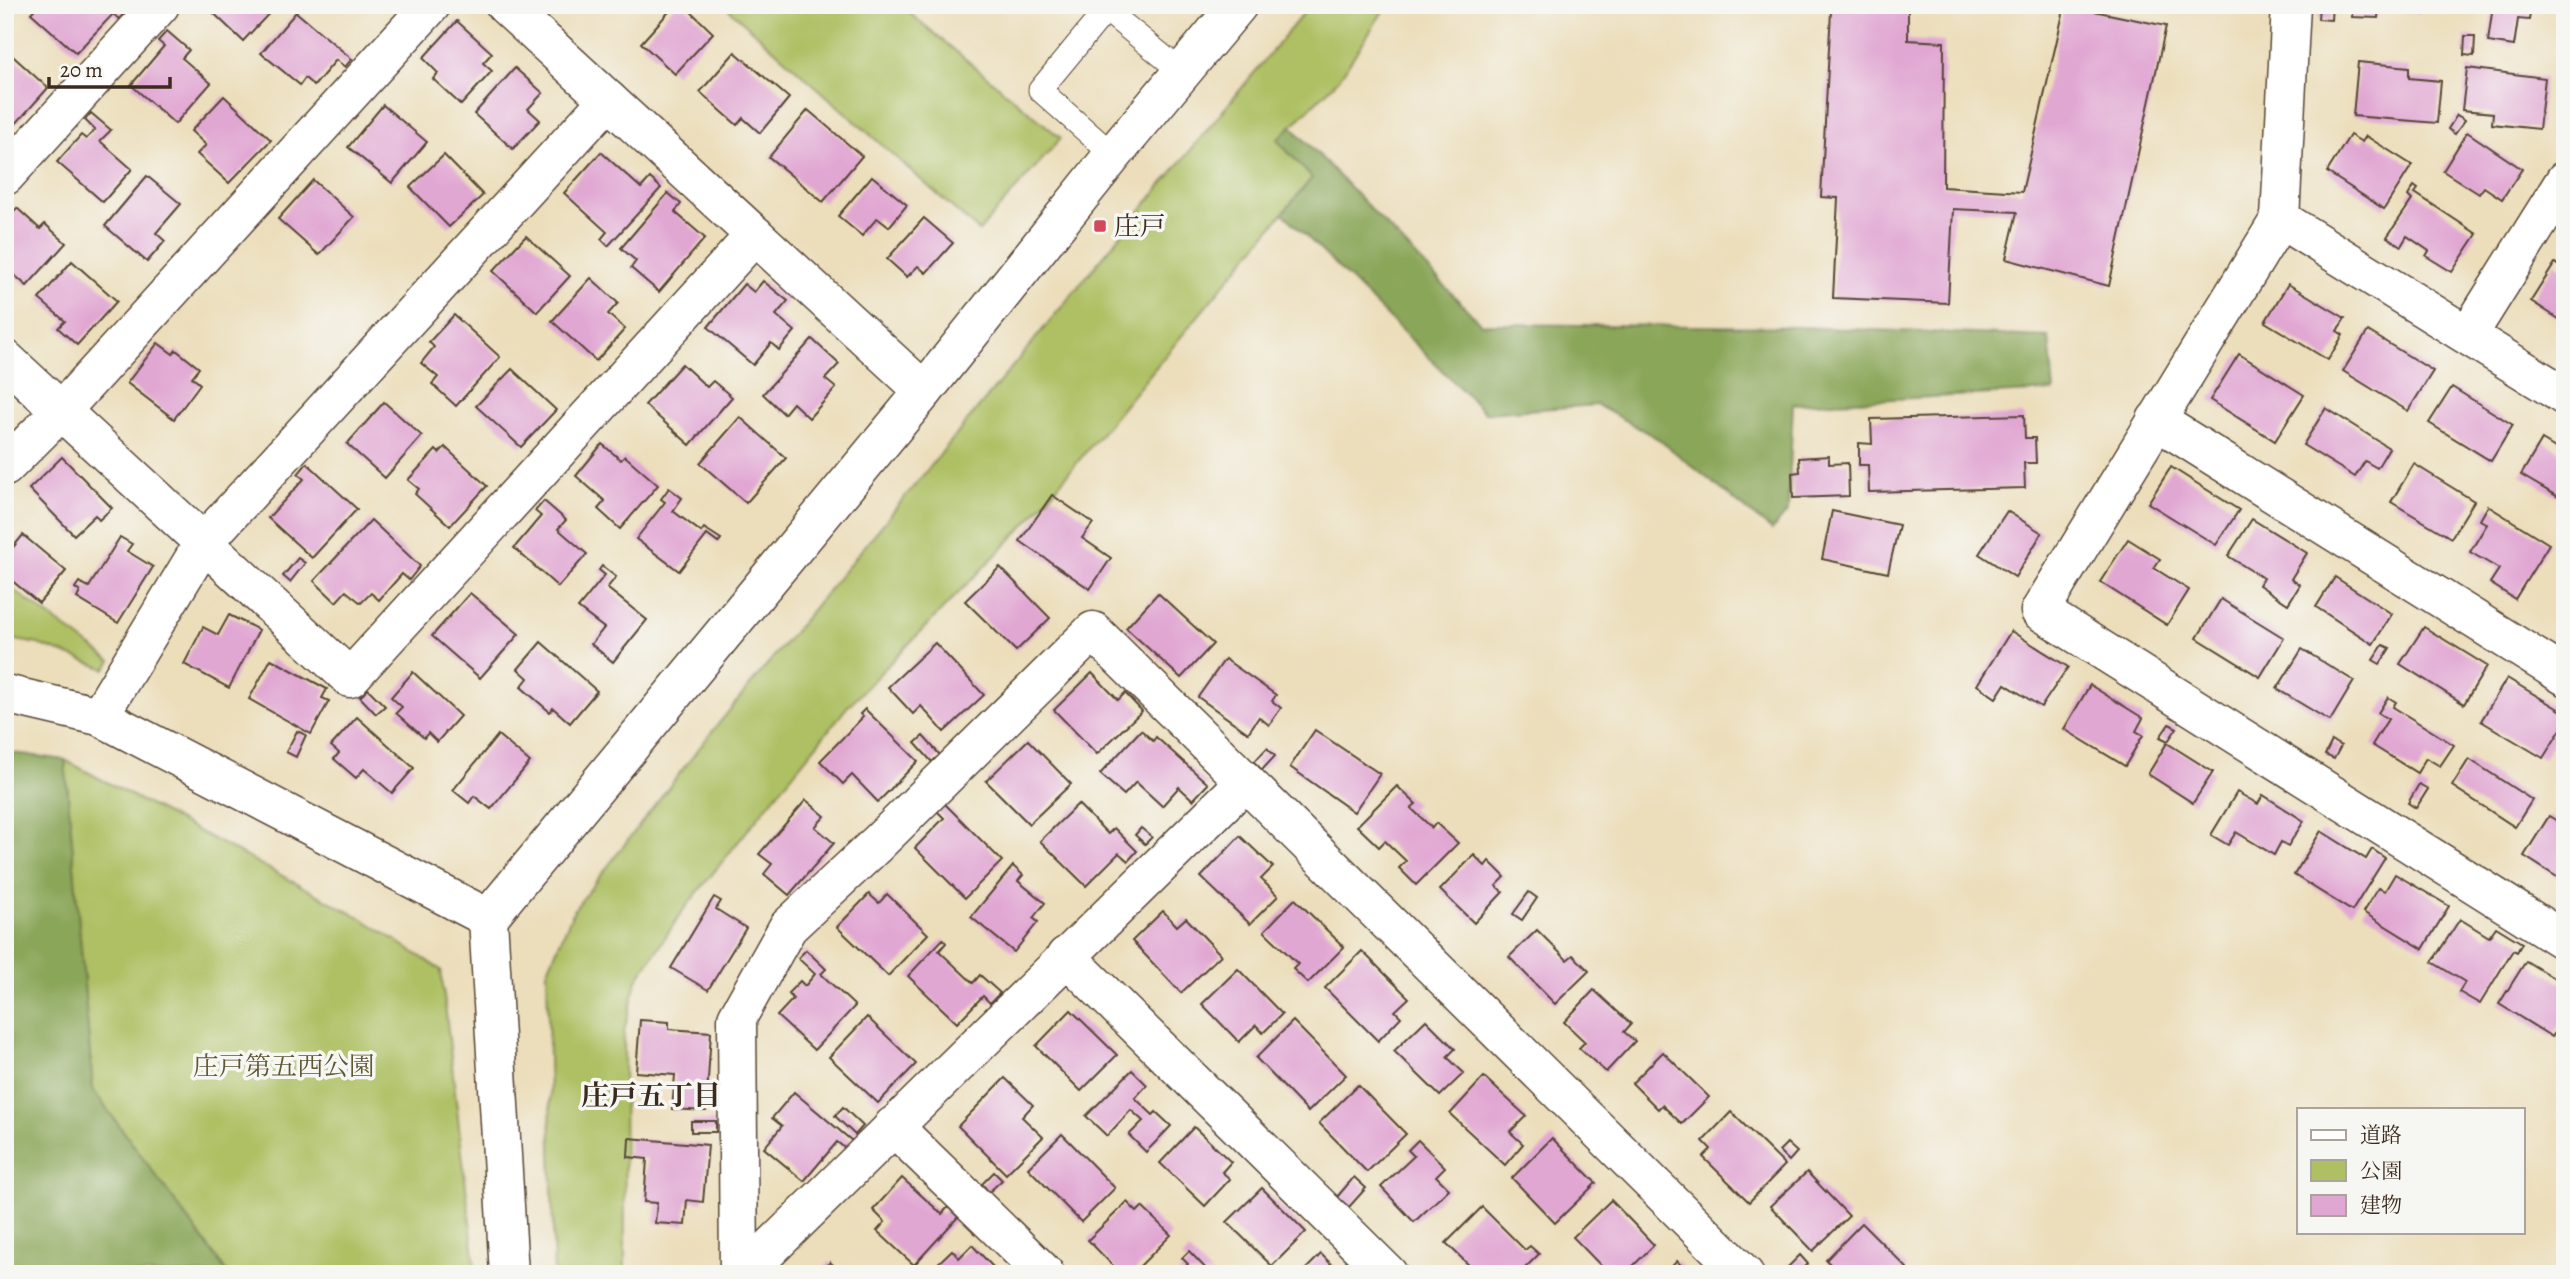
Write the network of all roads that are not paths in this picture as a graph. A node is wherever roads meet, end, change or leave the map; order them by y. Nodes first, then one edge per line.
1 (160, 5) edge
2 (431, 5) edge
3 (505, 5) edge
4 (1238, 5) edge
5 (2291, 5) edge
6 (1182, 72) junction
7 (608, 100) junction
8 (1113, 155) junction
9 (5, 176) edge
10 (2565, 180) edge
11 (2280, 219) junction
12 (755, 235) junction
13 (2468, 335) junction
14 (5, 359) edge
15 (924, 390) junction
16 (2565, 396) edge
17 (61, 411) junction
18 (2156, 421) junction
19 (5, 467) edge
20 (204, 542) junction
21 (2565, 676) edge
22 (5, 694) edge
23 (99, 716) junction
24 (1244, 783) junction
25 (488, 918) junction
26 (2565, 941) edge
27 (1066, 956) junction
28 (893, 1126) junction
29 (509, 1274) edge
30 (739, 1274) edge
31 (744, 1274) edge
32 (1045, 1274) edge
33 (1388, 1274) edge
34 (1744, 1274) edge

1 - 9 street
2 - 17 street
3 - 7 street
4 - 6 street
5 - 11 street
6 - 8 street
6 - 8 lane
7 - 12 street
7 - 20 street
8 - 15 street
10 - 13 street
11 - 13 street
11 - 18 street
12 - 15 street
12 - 20 street
13 - 16 street
14 - 17 street
15 - 25 street
17 - 19 street
17 - 20 street
18 - 21 street
18 - 26 street
20 - 23 street
22 - 23 street
23 - 25 street
24 - 27 street
24 - 30 street
24 - 34 street
25 - 29 street
27 - 28 street
27 - 33 street
28 - 31 street
28 - 32 street

